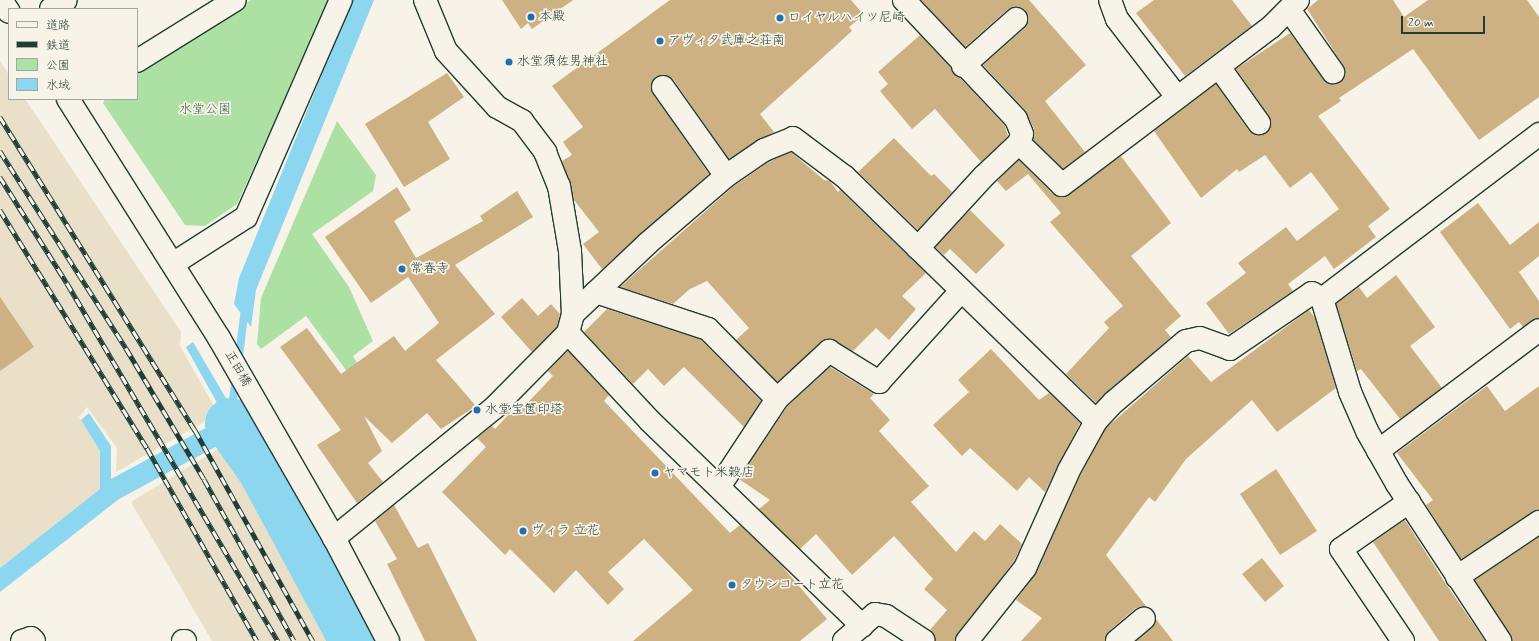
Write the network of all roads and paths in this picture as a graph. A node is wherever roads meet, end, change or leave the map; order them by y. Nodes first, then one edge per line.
1 (1, 0) edge
2 (66, 0) edge
3 (235, 0) edge
4 (340, 0) edge
5 (425, 0) edge
6 (904, 0) edge
7 (1110, 0) edge
8 (1294, 6) edge
9 (53, 8) edge
10 (8, 10) edge
11 (1016, 18) dead end
12 (138, 61) edge
13 (962, 66) junction
14 (1219, 67) junction
15 (1333, 72) dead end
16 (662, 87) dead end
17 (1177, 98) junction
18 (72, 100) edge
19 (1259, 123) dead end
20 (1539, 134) edge
21 (1019, 143) junction
22 (726, 176) junction
23 (918, 248) junction
24 (174, 263) junction
25 (961, 291) junction
26 (596, 292) junction
27 (1322, 299) junction
28 (571, 324) junction
29 (1539, 330) edge
30 (777, 399) junction
31 (1096, 421) junction
32 (1378, 451) junction
33 (719, 487) junction
34 (1409, 502) junction
35 (1539, 522) edge
36 (334, 538) junction
37 (1457, 577) junction
38 (1144, 618) dead end
39 (862, 626) junction
40 (22, 641) edge
41 (34, 641) edge
42 (388, 641) edge
43 (844, 641) edge
44 (924, 641) edge
45 (967, 641) edge
46 (1117, 641) edge
47 (1402, 641) edge
48 (1500, 641) edge

1 - 10 street
2 - 9 street
3 - 12 street
4 - 24 street
5 - 28 street
6 - 13 street
7 - 17 street
8 - 14 street
8 - 15 street
11 - 13 street
13 - 21 street
14 - 17 street
14 - 19 street
16 - 22 street
17 - 21 street
18 - 24 street, 正田橋
20 - 27 street
21 - 23 street
22 - 23 street
22 - 26 street
23 - 25 street
24 - 36 street, 正田橋
25 - 30 street
25 - 31 street
26 - 28 street
26 - 30 street
27 - 31 street
27 - 32 street
28 - 33 street
28 - 36 street
29 - 32 street
30 - 33 street
31 - 45 street
32 - 34 street
33 - 39 street
34 - 37 street
34 - 47 street
35 - 37 street
36 - 42 street, 正田橋
37 - 48 street
38 - 46 street
39 - 43 street
39 - 44 street
40 - 41 street

